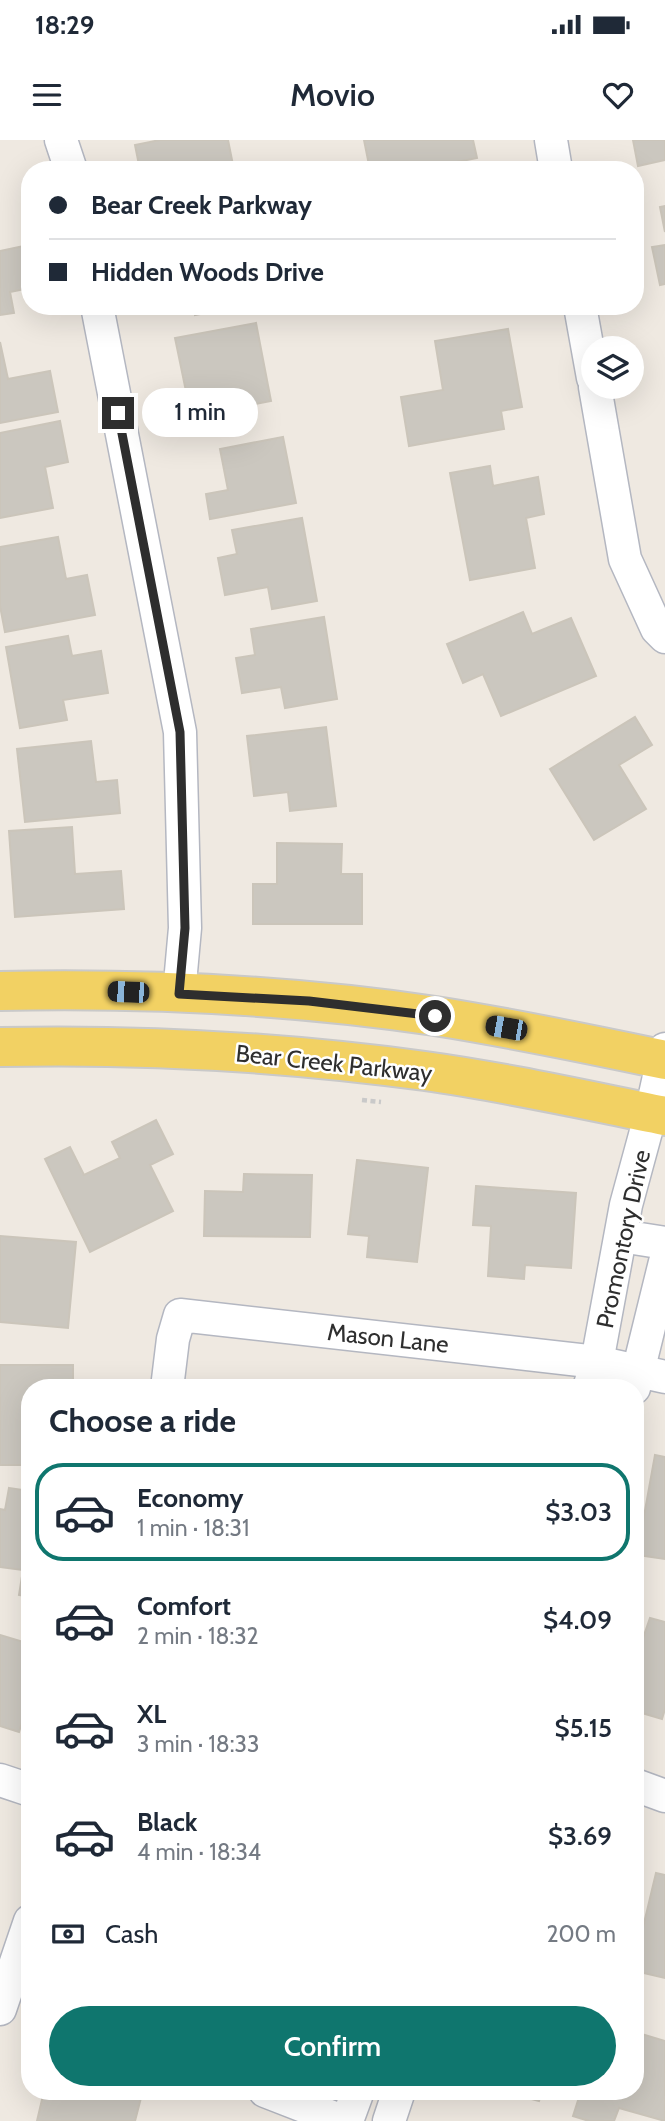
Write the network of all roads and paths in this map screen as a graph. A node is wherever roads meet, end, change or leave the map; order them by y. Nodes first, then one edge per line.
1 (61, 140) edge
2 (551, 140) edge
3 (68, 161) edge
4 (554, 161) edge
5 (99, 315) edge
6 (582, 315) edge
7 (585, 336) edge
8 (597, 399) edge
9 (665, 637) edge
10 (0, 991) edge
11 (179, 994) junction
12 (0, 1047) edge
13 (664, 1056) edge
14 (361, 1100) dead end
15 (388, 1103) dead end
16 (658, 1115) edge
17 (621, 1236) junction
18 (665, 1243) edge
19 (665, 1262) edge
20 (593, 1375) edge
21 (646, 1378) edge
22 (168, 1379) edge
23 (0, 1780) edge
24 (21, 1787) edge
25 (644, 1788) edge
26 (665, 1796) edge
27 (21, 1961) edge
28 (11, 2005) edge
29 (289, 2100) edge
30 (354, 2100) edge
31 (396, 2100) edge
32 (345, 2121) edge
33 (389, 2121) edge

1 - 3 street
2 - 4 street
5 - 11 street
6 - 7 street
8 - 9 street
10 - 11 main road
11 - 13 main road
12 - 16 main road, Bear Creek Parkway
13 - 16 street, Promontory Drive
14 - 15 path
16 - 17 street, Promontory Drive
17 - 18 street
17 - 20 street, Promontory Drive
19 - 21 street, Promontory Drive
20 - 21 street, Mason Lane
20 - 22 street, Mason Lane
23 - 24 street
25 - 26 street
27 - 28 street
29 - 32 street
30 - 32 street
31 - 33 street

